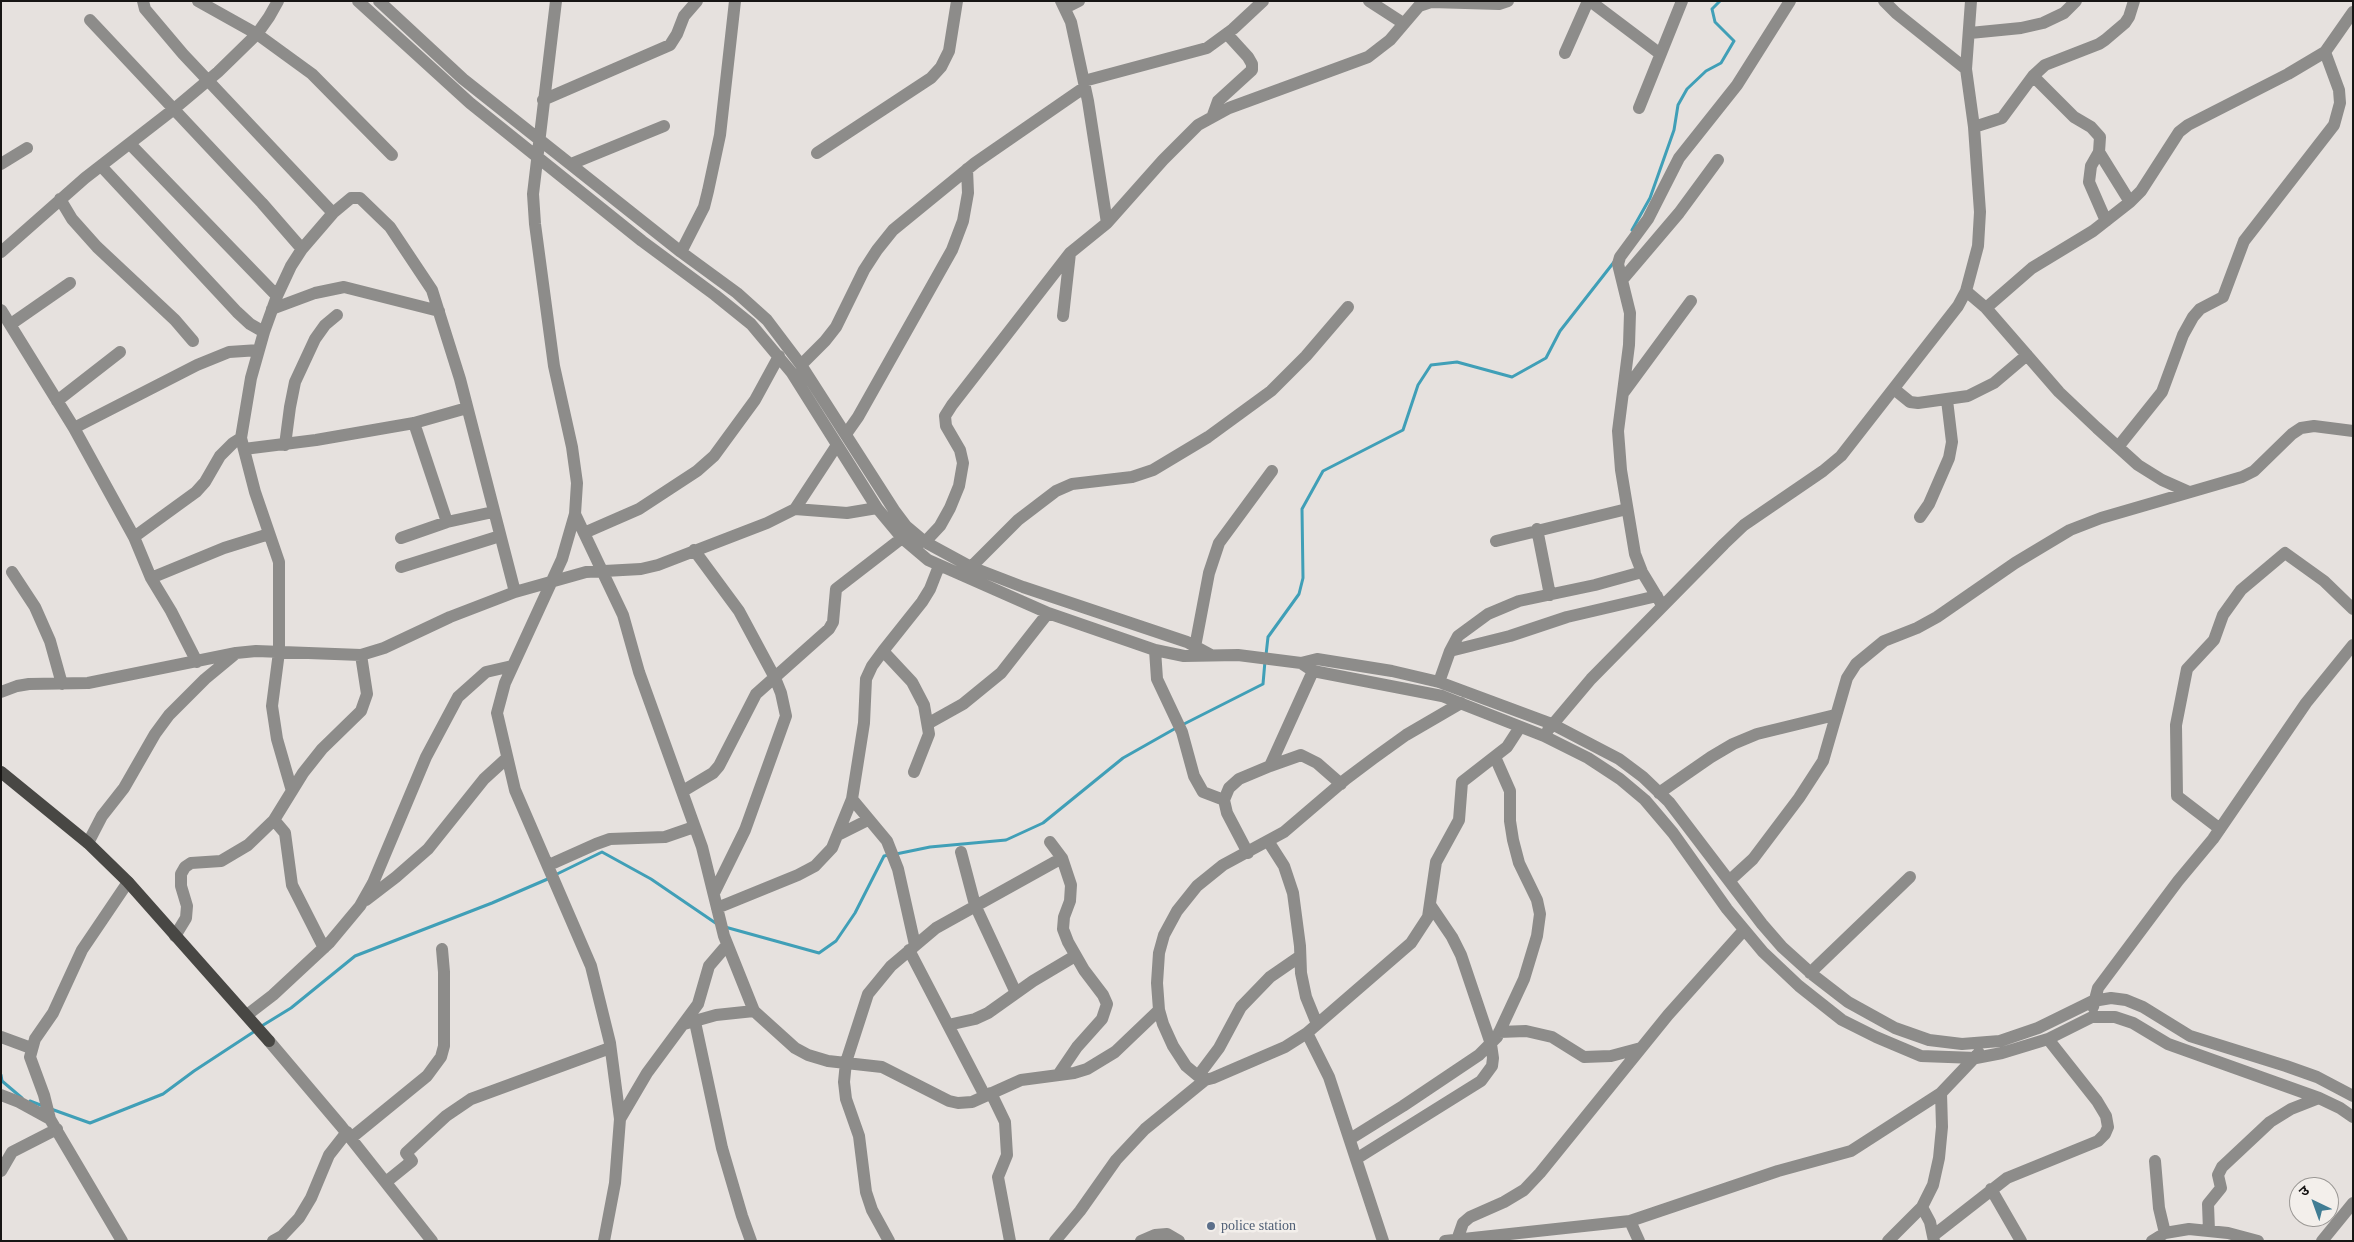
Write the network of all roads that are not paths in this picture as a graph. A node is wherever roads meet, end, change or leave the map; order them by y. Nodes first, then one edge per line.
1 (143, 1) edge
2 (198, 1) edge
3 (278, 1) edge
4 (358, 1) edge
5 (379, 1) edge
6 (556, 1) edge
7 (697, 1) edge
8 (735, 1) edge
9 (957, 1) edge
10 (1079, 1) edge
11 (1263, 1) edge
12 (1370, 1) edge
13 (1508, 1) edge
14 (1589, 1) edge
15 (1682, 1) edge
16 (1790, 1) edge
17 (1884, 1) edge
18 (1971, 1) edge
19 (2076, 1) edge
20 (2134, 1) edge
21 (1063, 5) edge
22 (2353, 12) edge
23 (90, 20) dead end
24 (1403, 23) junction
25 (1970, 33) junction
26 (257, 34) junction
27 (1227, 34) junction
28 (2325, 52) junction
29 (1565, 53) dead end
30 (1660, 53) junction
31 (1966, 69) junction
32 (2033, 76) junction
33 (208, 81) junction
34 (1084, 84) junction
35 (543, 100) junction
36 (1638, 108) dead end
37 (174, 109) junction
38 (1213, 115) junction
39 (664, 126) dead end
40 (1974, 127) junction
41 (538, 139) junction
42 (130, 144) junction
43 (27, 148) dead end
44 (2099, 152) junction
45 (817, 153) dead end
46 (536, 154) junction
47 (392, 156) dead end
48 (1718, 160) dead end
49 (1, 164) edge
50 (571, 164) junction
51 (101, 166) junction
52 (967, 169) junction
53 (60, 199) junction
54 (2130, 202) junction
55 (334, 213) junction
56 (2106, 221) junction
57 (1107, 223) junction
58 (302, 249) junction
59 (1, 252) edge
60 (681, 252) junction
61 (1070, 253) junction
62 (1622, 280) junction
63 (70, 284) dead end
64 (1966, 291) junction
65 (277, 296) junction
66 (1691, 301) dead end
67 (1348, 307) dead end
68 (1986, 308) junction
69 (272, 309) junction
70 (1, 310) edge
71 (439, 311) junction
72 (336, 315) dead end
73 (1063, 316) dead end
74 (11, 324) junction
75 (264, 332) junction
76 (193, 341) dead end
77 (259, 350) junction
78 (120, 352) dead end
79 (2027, 355) junction
80 (779, 356) junction
81 (801, 365) junction
82 (1894, 389) junction
83 (1622, 394) junction
84 (1947, 400) junction
85 (56, 401) junction
86 (467, 408) junction
87 (414, 423) junction
88 (74, 428) junction
89 (2353, 431) edge
90 (846, 434) junction
91 (243, 444) junction
92 (285, 445) junction
93 (837, 446) junction
94 (2118, 447) junction
95 (1272, 470) dead end
96 (2189, 492) junction
97 (877, 508) junction
98 (794, 509) junction
99 (1627, 509) junction
100 (493, 512) junction
101 (574, 514) junction
102 (1920, 517) dead end
103 (447, 522) junction
104 (1537, 529) junction
105 (269, 534) junction
106 (584, 534) junction
107 (500, 536) junction
108 (134, 537) junction
109 (401, 538) dead end
110 (902, 538) junction
111 (1496, 540) dead end
112 (925, 542) junction
113 (694, 550) junction
114 (939, 566) junction
115 (402, 567) dead end
116 (971, 568) junction
117 (602, 570) junction
118 (12, 572) dead end
119 (1642, 572) junction
120 (151, 578) junction
121 (553, 580) junction
122 (515, 592) junction
123 (1550, 594) junction
124 (1659, 601) junction
125 (2353, 608) edge
126 (1048, 613) junction
127 (2353, 645) edge
128 (1196, 647) junction
129 (1155, 650) junction
130 (883, 651) junction
131 (1450, 651) junction
132 (279, 652) junction
133 (236, 653) junction
134 (361, 655) junction
135 (1214, 656) junction
136 (196, 662) junction
137 (1301, 662) junction
138 (512, 666) junction
139 (1313, 671) junction
140 (775, 678) junction
141 (1439, 682) junction
142 (62, 684) junction
143 (1, 692) edge
144 (1461, 703) junction
145 (1835, 715) junction
146 (928, 723) junction
147 (1552, 724) junction
148 (1520, 727) junction
149 (1544, 736) junction
150 (507, 758) junction
151 (1495, 758) junction
152 (1270, 766) junction
153 (1, 772) edge
154 (914, 772) dead end
155 (1341, 784) junction
156 (292, 791) junction
157 (683, 791) junction
158 (1660, 793) junction
159 (852, 800) junction
160 (1224, 800) junction
161 (274, 820) junction
162 (868, 820) junction
163 (694, 828) junction
164 (2220, 829) junction
165 (840, 834) junction
166 (1268, 841) junction
167 (88, 842) junction
168 (1050, 842) dead end
169 (960, 852) dead end
170 (1248, 853) junction
171 (1062, 858) junction
172 (550, 868) junction
173 (1910, 877) dead end
174 (1729, 881) junction
175 (128, 882) junction
176 (714, 892) junction
177 (362, 902) junction
178 (976, 905) junction
179 (1431, 906) junction
180 (718, 911) junction
181 (1744, 930) junction
182 (175, 936) junction
183 (726, 940) junction
184 (912, 947) junction
185 (324, 948) junction
186 (442, 949) dead end
187 (1075, 956) junction
188 (1300, 957) junction
189 (1810, 973) junction
190 (1016, 993) junction
191 (2094, 1000) junction
192 (1159, 1010) junction
193 (754, 1011) junction
194 (247, 1015) junction
195 (2092, 1016) junction
196 (690, 1023) junction
197 (1317, 1024) junction
198 (948, 1025) junction
199 (1499, 1032) junction
200 (1307, 1033) junction
201 (1, 1037) edge
202 (2048, 1039) junction
203 (269, 1040) joint
204 (1987, 1042) junction
205 (1491, 1044) junction
206 (31, 1048) junction
207 (610, 1048) junction
208 (1641, 1048) junction
209 (1976, 1058) junction
210 (846, 1062) junction
211 (1058, 1075) junction
212 (1201, 1078) junction
213 (1941, 1093) junction
214 (1, 1095) edge
215 (988, 1095) junction
216 (2353, 1096) edge
217 (2319, 1098) junction
218 (2353, 1118) edge
219 (620, 1119) junction
220 (52, 1120) junction
221 (349, 1135) junction
222 (1350, 1139) junction
223 (1356, 1159) junction
224 (2155, 1161) dead end
225 (1, 1171) edge
226 (386, 1182) junction
227 (1991, 1189) junction
228 (2353, 1203) edge
229 (1922, 1207) junction
230 (1630, 1222) junction
231 (2209, 1231) junction
232 (2165, 1233) junction
233 (1500, 1238) edge
234 (1934, 1238) edge
235 (1449, 1240) edge
236 (122, 1241) edge
237 (273, 1241) edge
238 (432, 1241) edge
239 (604, 1241) edge
240 (752, 1241) edge
241 (889, 1241) edge
242 (1010, 1241) edge
243 (1055, 1241) edge
244 (1141, 1241) edge
245 (1179, 1241) edge
246 (1383, 1241) edge
247 (1639, 1241) edge
248 (1888, 1241) edge
249 (2021, 1241) edge
250 (2152, 1241) edge
251 (2258, 1241) edge
252 (2322, 1241) edge

1 - 33 street
2 - 26 street
3 - 26 street
4 - 46 street
5 - 41 street
6 - 35 street
7 - 35 street
8 - 60 street
9 - 45 street
10 - 21 street
11 - 27 street
12 - 24 street
13 - 24 street
14 - 29 street
14 - 30 street
15 - 30 street
16 - 62 street
17 - 31 street
18 - 25 street
19 - 25 street
20 - 32 street
21 - 34 street
22 - 28 street
23 - 37 street
24 - 38 street
25 - 31 street
26 - 33 street
26 - 47 street
27 - 34 street
27 - 38 street
28 - 54 street
28 - 94 street
30 - 36 street
31 - 40 street
32 - 40 street
32 - 44 street
33 - 37 street
33 - 55 street
34 - 52 street
34 - 57 street
35 - 41 street
37 - 42 street
37 - 58 street
38 - 57 street
39 - 50 street
40 - 64 street
41 - 46 street
41 - 50 street
42 - 51 street
42 - 65 street
43 - 49 street
44 - 54 street
44 - 56 street
46 - 80 street
46 - 101 street
48 - 62 street
50 - 60 street
51 - 53 street
51 - 75 street
52 - 81 street
52 - 90 street
53 - 59 street
53 - 76 street
54 - 56 street
55 - 58 street
55 - 71 street
56 - 68 street
57 - 61 street
58 - 65 street
60 - 81 street
61 - 73 street
61 - 112 street
62 - 83 street
63 - 74 street
64 - 68 street
64 - 82 street
65 - 69 street
66 - 83 street
67 - 116 street
68 - 79 street
69 - 71 street
69 - 75 street
70 - 74 street
71 - 86 street
72 - 92 street
74 - 85 street
75 - 77 street
77 - 88 street
77 - 91 street
78 - 85 street
79 - 84 street
79 - 94 street
80 - 93 street
80 - 106 street
81 - 90 street
82 - 84 street
82 - 124 street
83 - 99 street
84 - 102 street
85 - 88 street
86 - 87 street
86 - 100 street
87 - 92 street
87 - 103 street
88 - 108 street
89 - 96 street
90 - 112 street
91 - 92 street
91 - 105 street
91 - 108 street
93 - 97 street
93 - 98 street
94 - 96 street
95 - 128 street
96 - 145 street
97 - 98 street
97 - 110 street
98 - 113 street
99 - 104 street
99 - 119 street
100 - 103 street
100 - 107 street
101 - 106 street
101 - 121 street
103 - 109 street
104 - 111 street
104 - 123 street
105 - 120 street
105 - 132 street
106 - 117 street
107 - 115 street
107 - 122 street
108 - 120 street
110 - 114 street
110 - 140 street
112 - 116 street
113 - 117 street
113 - 140 street
114 - 126 street
114 - 130 street
116 - 128 street
117 - 121 street
117 - 157 street
118 - 142 street
119 - 123 street
119 - 124 street
120 - 136 street
121 - 122 street
121 - 138 street
122 - 134 street
123 - 131 street
124 - 131 street
124 - 147 street
125 - 164 street
126 - 129 street
126 - 146 street
127 - 164 street
128 - 135 street
129 - 135 street
129 - 160 street
130 - 146 street
130 - 159 street
131 - 141 street
132 - 133 street
132 - 134 street
132 - 156 street
133 - 136 street
133 - 167 street
134 - 156 street
135 - 137 street
136 - 142 street
137 - 139 street
137 - 141 street
138 - 150 street
138 - 177 street
139 - 144 street
139 - 152 street
140 - 157 street
140 - 176 street
141 - 147 street
142 - 143 street
144 - 148 street
144 - 155 street
145 - 158 street
145 - 174 street
146 - 154 street
147 - 149 street
147 - 158 street
148 - 149 street
148 - 151 street
149 - 181 street
150 - 172 street
150 - 177 street
151 - 179 street
151 - 199 street
152 - 155 street
152 - 160 street
153 - 167 main road
155 - 166 street
156 - 161 street
157 - 163 street
158 - 174 street
159 - 162 street
159 - 165 street
160 - 170 street
161 - 182 street
161 - 185 street
162 - 165 street
162 - 184 street
163 - 172 street
163 - 176 street
164 - 191 street
165 - 180 street
166 - 170 street
166 - 188 street
167 - 175 main road
168 - 171 street
169 - 178 street
170 - 192 street
171 - 178 street
171 - 187 street
172 - 207 street
173 - 189 street
174 - 189 street
175 - 182 main road
175 - 206 street
176 - 180 street
177 - 185 street
178 - 184 street
178 - 190 street
179 - 197 street
179 - 205 street
180 - 183 street
181 - 208 street
181 - 209 street
182 - 194 main road
183 - 193 street
183 - 196 street
184 - 198 street
184 - 210 street
185 - 194 street
186 - 221 street
187 - 190 street
187 - 211 street
188 - 197 street
188 - 212 street
189 - 204 street
190 - 198 street
191 - 195 street
191 - 204 street
191 - 216 street
192 - 211 street
192 - 212 street
193 - 196 street
193 - 210 street
194 - 203 main road
195 - 202 street
195 - 217 street
196 - 219 street
196 - 240 street
197 - 200 street
198 - 215 street
199 - 205 street
199 - 208 street
200 - 212 street
200 - 222 street
201 - 206 street
202 - 209 street
202 - 227 street
203 - 221 street
204 - 209 street
205 - 222 street
205 - 223 street
206 - 220 street
207 - 219 street
207 - 226 street
208 - 235 street
209 - 213 street
210 - 215 street
210 - 241 street
211 - 215 street
212 - 243 street
213 - 229 street
213 - 230 street
214 - 220 street
215 - 242 street
217 - 218 street
217 - 231 street
219 - 239 street
220 - 225 street
220 - 236 street
221 - 226 street
221 - 237 street
222 - 223 street
223 - 246 street
224 - 232 street
226 - 238 street
227 - 234 street
227 - 249 street
228 - 252 street
229 - 234 street
229 - 248 street
230 - 233 street
230 - 247 street
231 - 232 street
231 - 251 street
232 - 250 street
233 - 235 street
244 - 245 street

